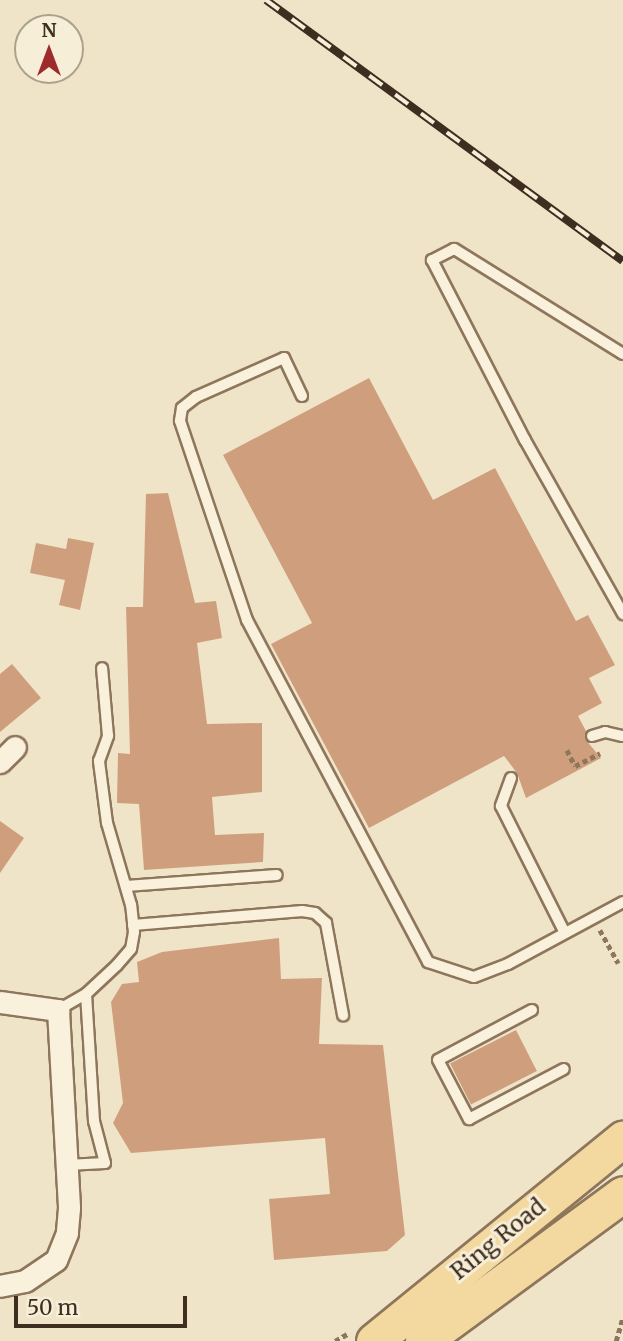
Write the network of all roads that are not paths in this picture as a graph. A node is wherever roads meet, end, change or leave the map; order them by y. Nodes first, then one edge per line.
1 (623, 354) edge
2 (302, 396) dead end
3 (623, 614) edge
4 (102, 668) dead end
5 (592, 736) dead end
6 (623, 736) edge
7 (511, 778) dead end
8 (277, 874) dead end
9 (125, 887) junction
10 (623, 902) edge
11 (133, 925) junction
12 (565, 933) junction
13 (86, 994) junction
14 (0, 1002) edge
15 (58, 1010) junction
16 (532, 1010) dead end
17 (343, 1015) dead end
18 (564, 1069) dead end
19 (623, 1139) edge
20 (68, 1165) junction
21 (623, 1194) edge
22 (0, 1286) edge
23 (374, 1341) edge
24 (424, 1341) edge

1 - 3 lane
2 - 12 lane
4 - 9 lane
5 - 6 lane
7 - 12 lane
8 - 9 lane
9 - 11 lane
10 - 12 lane
11 - 13 lane
11 - 17 lane
13 - 15 lane
13 - 20 lane
14 - 15 street
15 - 20 street
16 - 18 lane
19 - 23 main road, Ring Road
20 - 22 street
21 - 24 main road, Ring Road

